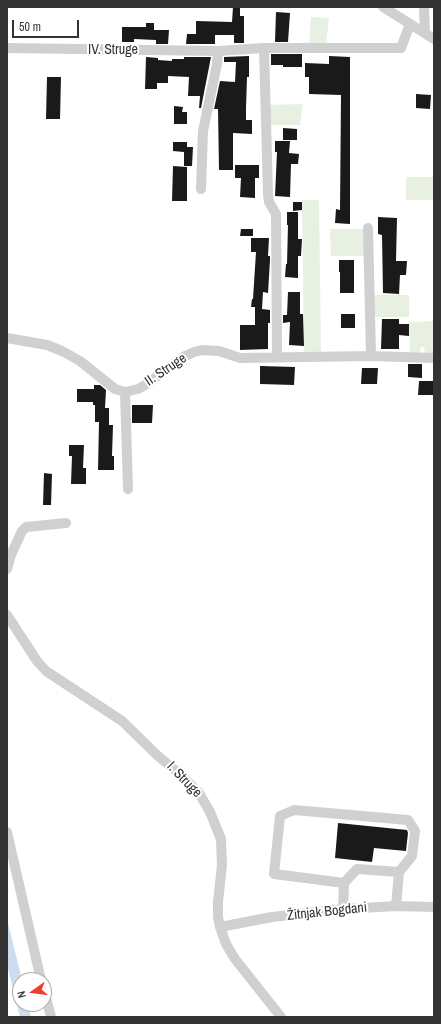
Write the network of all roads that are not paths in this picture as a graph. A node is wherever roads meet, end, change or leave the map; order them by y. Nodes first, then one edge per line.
1 (383, 7) edge
2 (424, 7) edge
3 (410, 24) junction
4 (425, 33) junction
5 (434, 39) edge
6 (7, 48) edge
7 (264, 48) junction
8 (218, 51) junction
9 (201, 188) dead end
10 (368, 228) dead end
11 (7, 338) edge
12 (371, 356) junction
13 (277, 357) junction
14 (434, 358) edge
15 (125, 392) junction
16 (128, 489) dead end
17 (66, 522) dead end
18 (7, 569) edge
19 (7, 615) edge
20 (7, 832) edge
21 (398, 872) junction
22 (344, 883) junction
23 (396, 906) junction
24 (434, 907) edge
25 (343, 909) junction
26 (220, 927) junction
27 (40, 972) edge
28 (281, 1017) edge

1 - 3 street
2 - 4 street
3 - 4 street
3 - 7 street, IV. Struge
4 - 5 street
6 - 8 street, IV. Struge
7 - 8 street, IV. Struge
7 - 13 street
8 - 9 street
10 - 12 street
11 - 15 street
12 - 13 street, II. Struge
12 - 14 street, II. Struge
13 - 15 street, II. Struge
15 - 16 street
17 - 18 street
19 - 26 street, I. Struge
20 - 27 street
21 - 22 street
21 - 22 street
21 - 23 street
22 - 25 street
23 - 24 street, Žitnjak Bogdani
23 - 25 street, Žitnjak Bogdani
25 - 26 street, Žitnjak Bogdani
26 - 28 street, I. Struge

